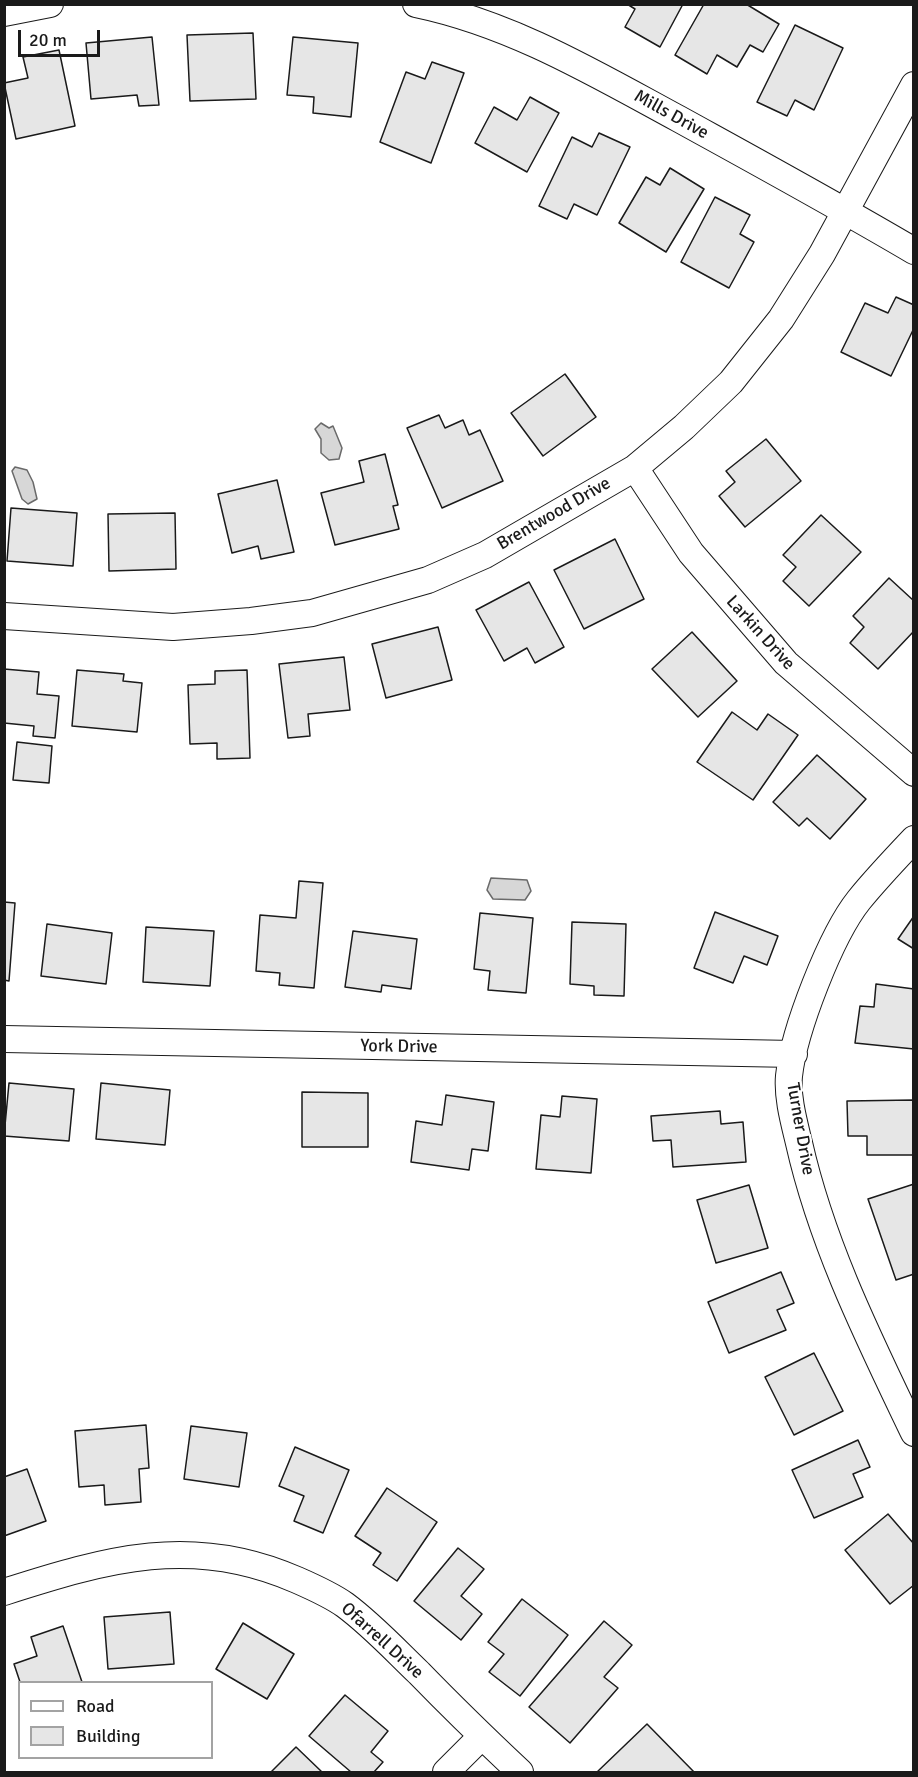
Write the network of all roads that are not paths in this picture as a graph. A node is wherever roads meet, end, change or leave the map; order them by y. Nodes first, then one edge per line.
1 (50, 4) edge
2 (416, 4) edge
3 (4, 13) edge
4 (914, 85) edge
5 (845, 210) junction
6 (914, 251) edge
7 (634, 468) junction
8 (4, 616) edge
9 (914, 773) edge
10 (914, 839) edge
11 (4, 1039) edge
12 (794, 1054) junction
13 (914, 1433) edge
14 (4, 1592) edge
15 (482, 1736) junction
16 (446, 1773) edge
17 (520, 1773) edge

1 - 3 street
2 - 5 street, Mills Drive
4 - 5 street, Brentwood Drive
5 - 6 street, Mills Drive
5 - 7 street, Brentwood Drive
7 - 8 street, Brentwood Drive
7 - 9 street, Larkin Drive
10 - 12 street, Turner Drive
11 - 12 street, York Drive
12 - 13 street, Turner Drive
14 - 15 street, Ofarrell Drive
15 - 16 street
15 - 17 street, Ofarrell Drive

